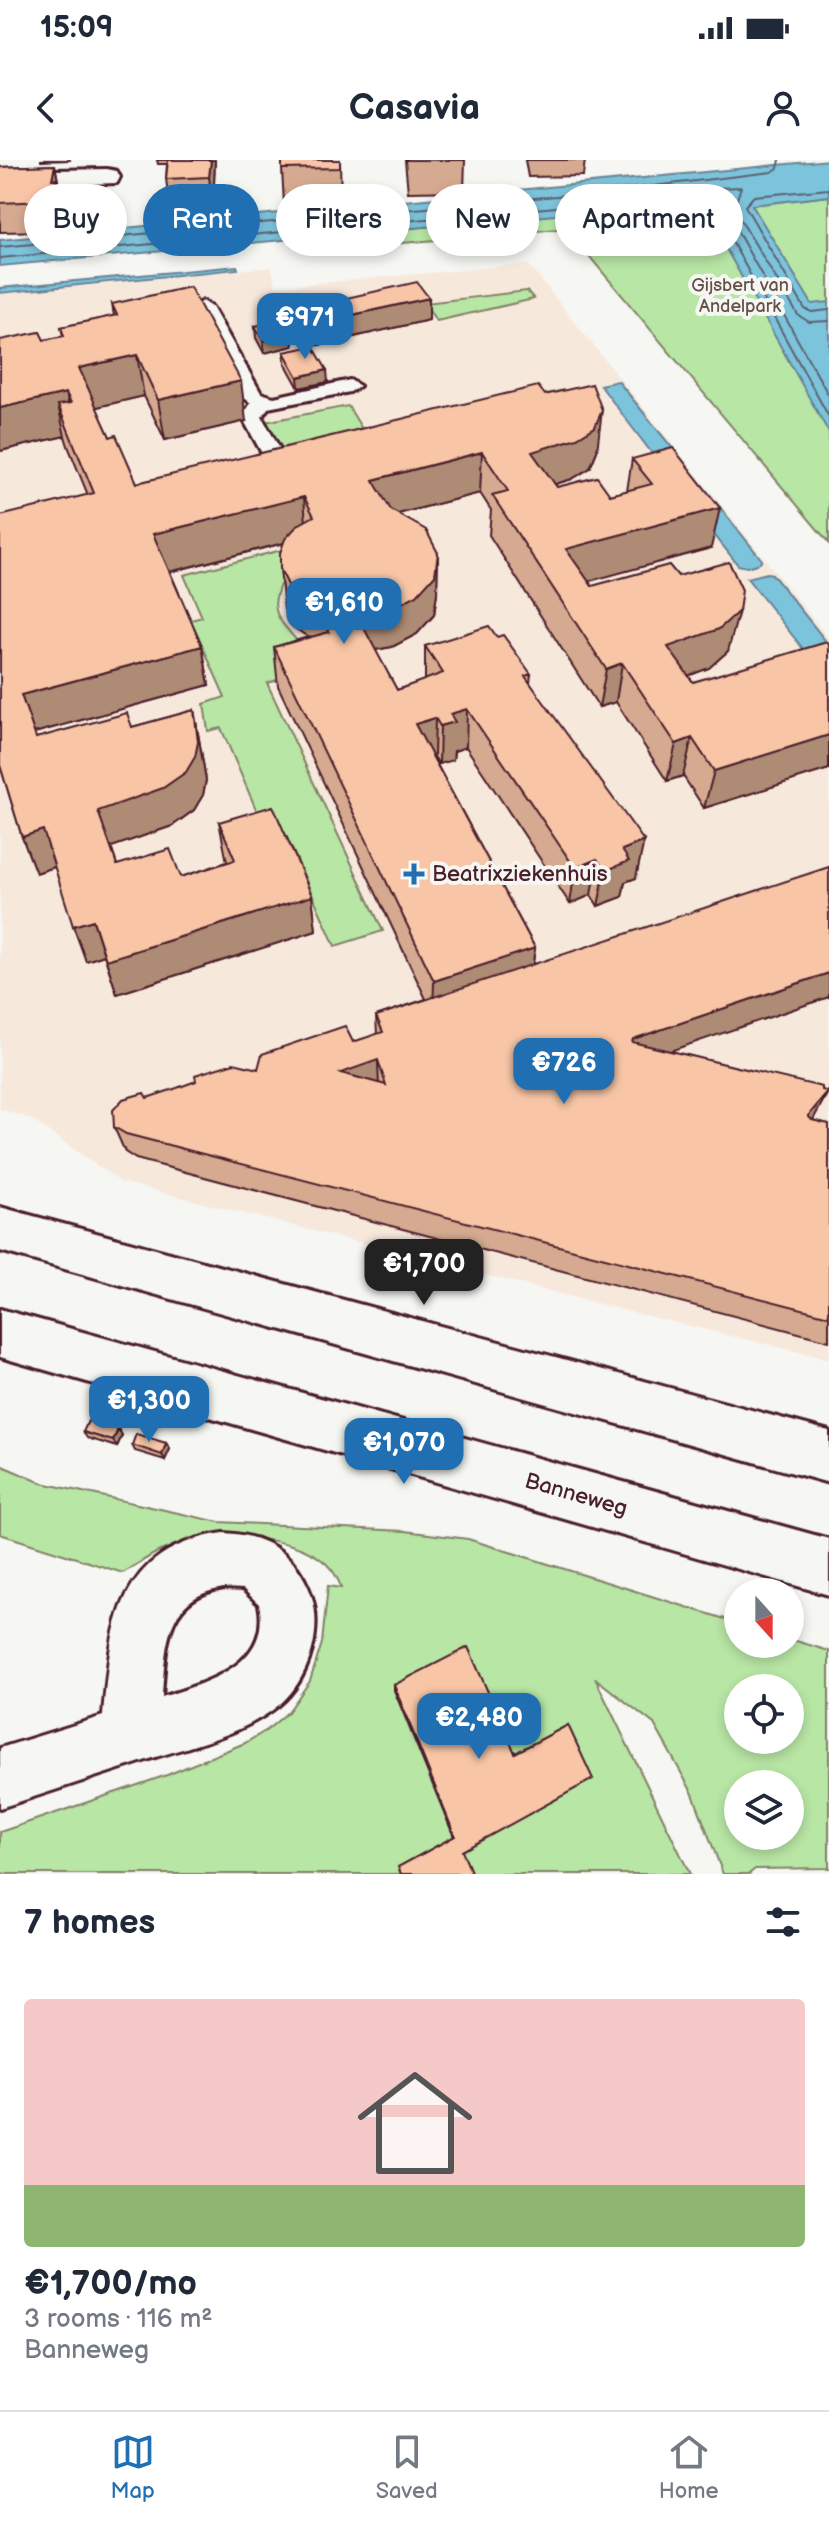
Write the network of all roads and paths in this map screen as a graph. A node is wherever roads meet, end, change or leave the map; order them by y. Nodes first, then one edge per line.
1 (107, 177) dead end
2 (0, 179) edge
3 (203, 307) edge
4 (350, 386) dead end
5 (261, 402) junction
6 (289, 484) edge
7 (0, 1229) edge
8 (0, 1333) edge
9 (829, 1457) edge
10 (829, 1567) edge
11 (130, 1736) dead end
12 (0, 1778) edge

1 - 2 main road
3 - 5 lane
4 - 5 lane
5 - 6 lane
7 - 9 main road
8 - 10 main road, Banneweg
11 - 12 main road

